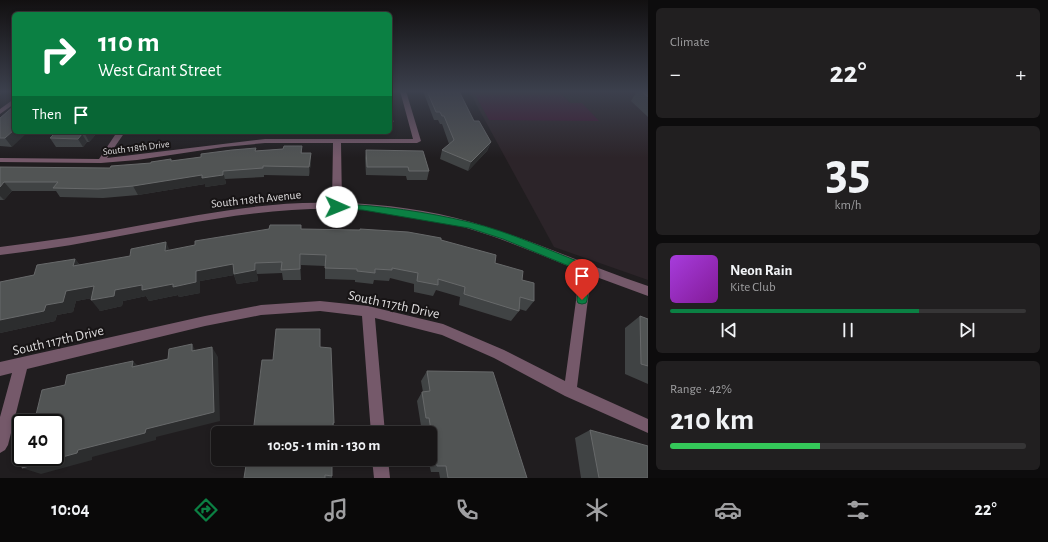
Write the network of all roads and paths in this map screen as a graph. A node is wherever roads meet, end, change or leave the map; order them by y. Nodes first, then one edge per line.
1 (409, 113) edge
2 (120, 134) edge
3 (266, 134) edge
4 (265, 141) junction
5 (337, 141) junction
6 (0, 160) edge
7 (101, 161) junction
8 (337, 207) junction
9 (0, 251) edge
10 (586, 269) junction
11 (648, 291) edge
12 (368, 311) junction
13 (21, 365) junction
14 (0, 369) edge
15 (570, 391) junction
16 (377, 426) edge
17 (648, 426) edge
18 (0, 445) edge
19 (381, 466) edge
20 (382, 478) edge

1 - 5 street, South 118th Drive
2 - 7 street
3 - 4 street
4 - 5 street, South 118th Drive
4 - 7 street, South 118th Drive
5 - 8 street
6 - 7 street, South 118th Drive
8 - 9 street, South 118th Avenue
8 - 10 street, South 118th Avenue
10 - 11 street, South 118th Avenue
10 - 15 street
12 - 13 street, South 117th Drive
12 - 15 street, South 117th Drive
12 - 16 street
13 - 14 street, South 117th Drive
13 - 18 street
15 - 17 street, South 117th Drive
19 - 20 street

